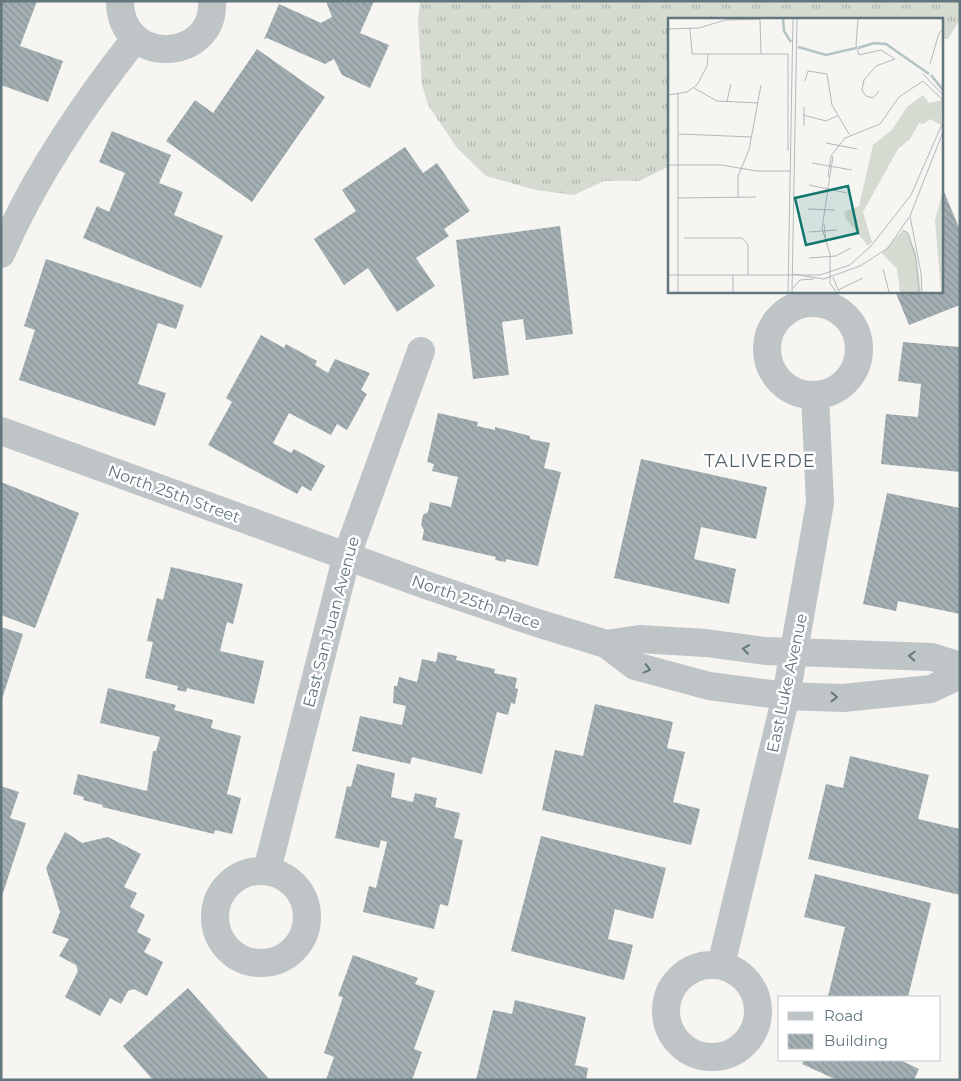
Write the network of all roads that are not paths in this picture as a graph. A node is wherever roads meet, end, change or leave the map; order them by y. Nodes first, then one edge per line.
1 (120, 1) edge
2 (212, 1) edge
3 (136, 39) junction
4 (1, 254) edge
5 (422, 351) dead end
6 (815, 396) dead end
7 (1, 431) edge
8 (347, 555) junction
9 (606, 644) junction
10 (794, 652) junction
11 (960, 666) edge
12 (960, 674) edge
13 (786, 696) junction
14 (267, 870) dead end
15 (721, 965) dead end

1 - 3 street
2 - 3 street
3 - 4 street
5 - 8 street, East San Juan Avenue
6 - 10 street, East Luke Avenue
7 - 8 street, North 25th Street
8 - 9 street, North 25th Place
8 - 14 street, East San Juan Avenue
10 -> 9 street, North 25th Place
9 -> 13 street, North 25th Place
11 -> 10 street
10 - 13 street, East Luke Avenue
13 -> 12 street
13 - 15 street, East Luke Avenue

